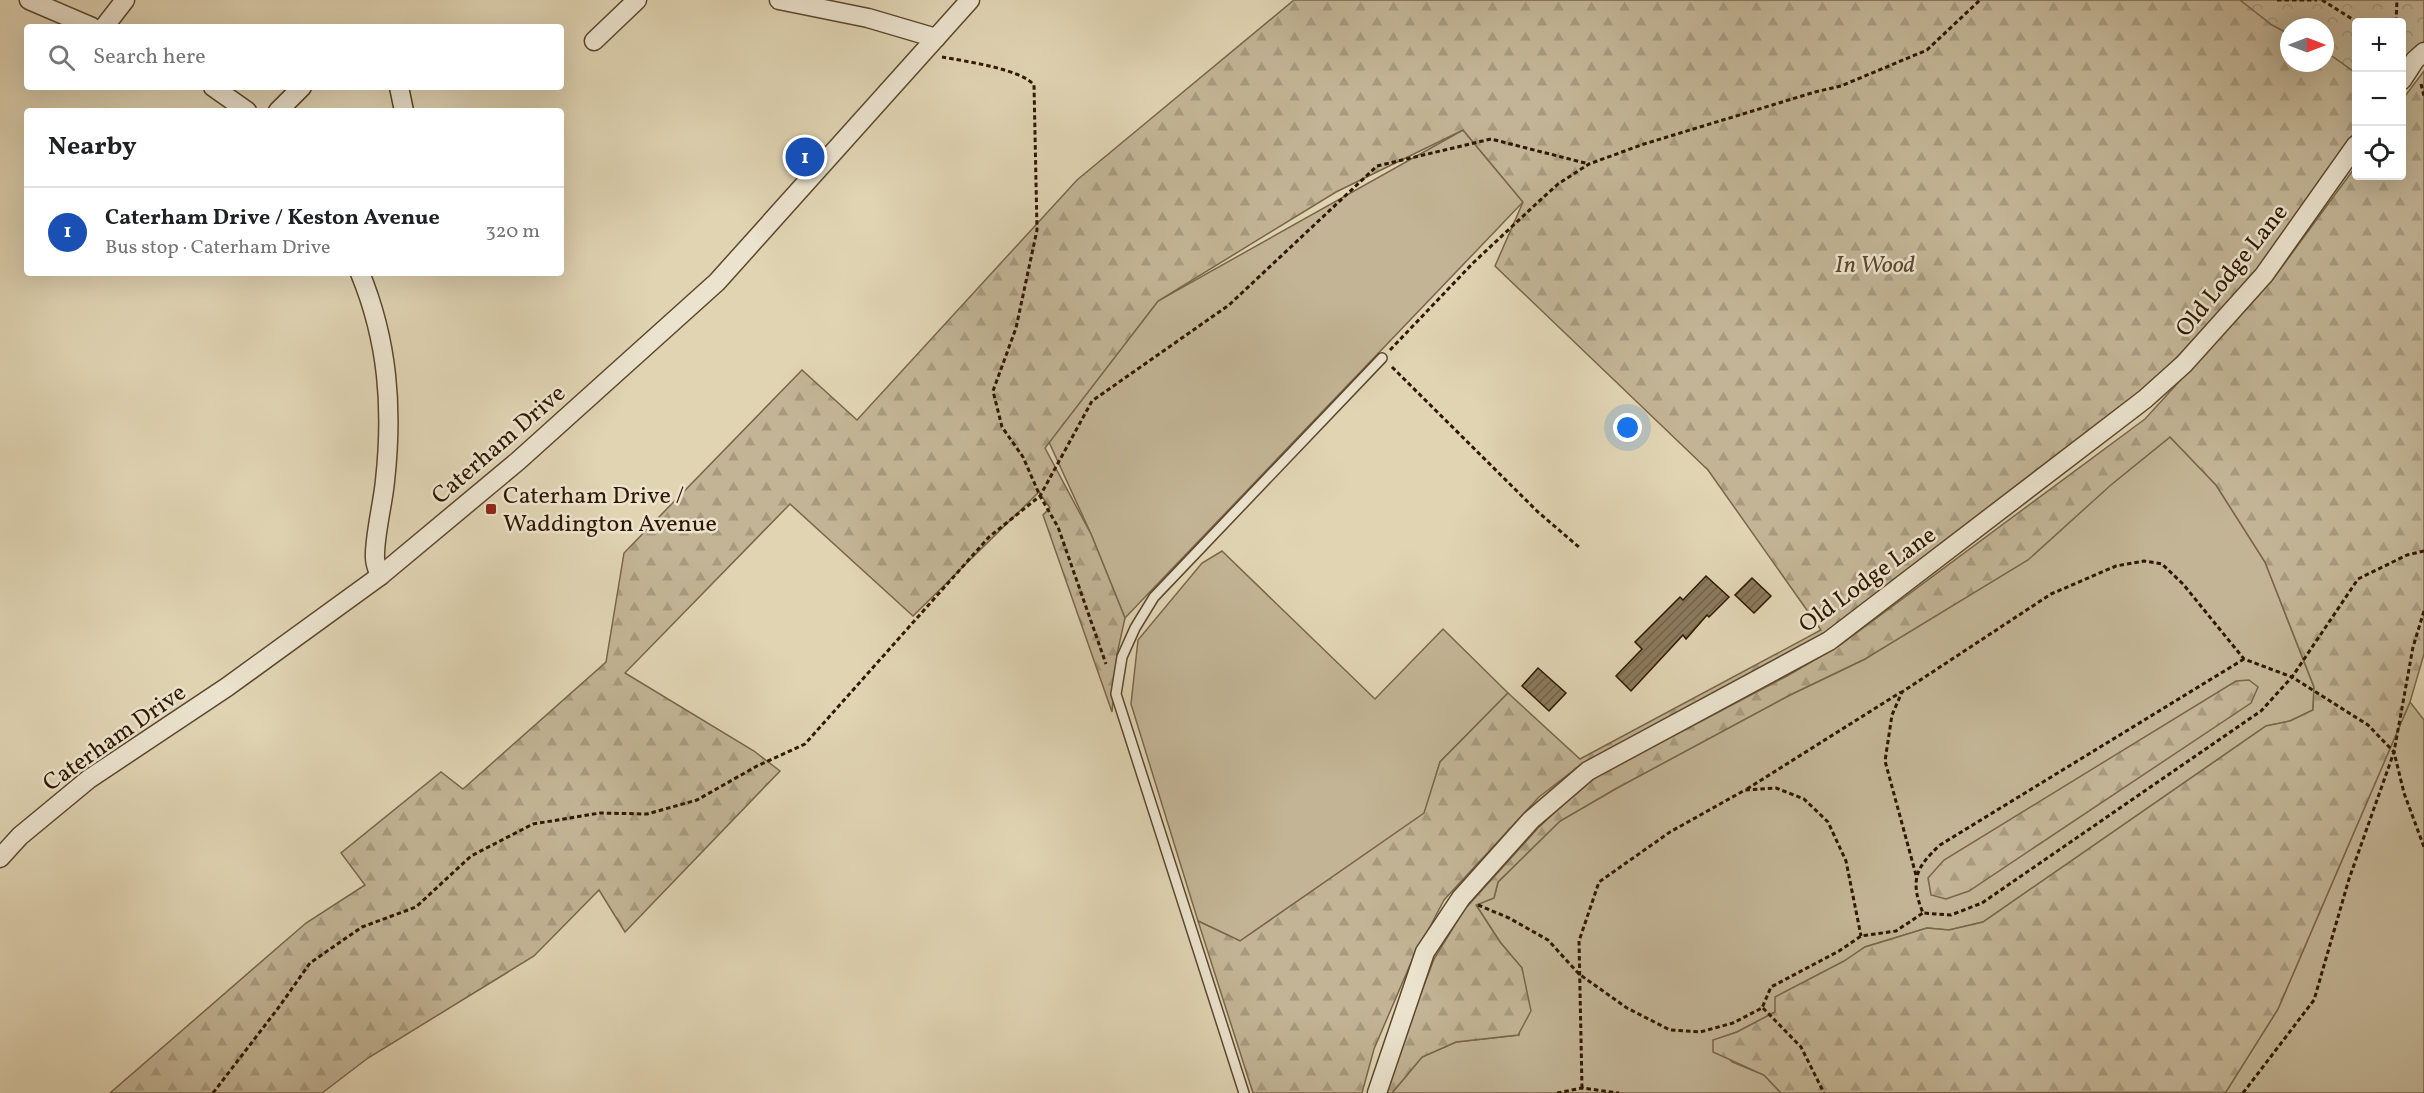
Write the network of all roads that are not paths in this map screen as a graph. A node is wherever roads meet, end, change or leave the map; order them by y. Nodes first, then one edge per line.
1 (29, 0) edge
2 (125, 0) edge
3 (637, 0) edge
4 (779, 0) edge
5 (970, 0) edge
6 (85, 24) edge
7 (106, 24) edge
8 (936, 38) junction
9 (594, 41) dead end
10 (2424, 52) edge
11 (2406, 74) edge
12 (217, 90) edge
13 (299, 90) edge
14 (400, 90) edge
15 (243, 108) edge
16 (281, 108) edge
17 (403, 108) edge
18 (2352, 151) edge
19 (361, 276) edge
20 (1382, 358) road end
21 (380, 576) junction
22 (0, 858) edge
23 (1244, 1093) edge
24 (1377, 1093) edge

1 - 6 street
2 - 7 street
3 - 9 street
4 - 8 street
5 - 8 street, Caterham Drive
8 - 21 street, Caterham Drive
10 - 11 street
12 - 15 street
13 - 16 street
14 - 17 street
18 - 24 street, Old Lodge Lane
19 - 21 street
20 - 23 lane
21 - 22 street, Caterham Drive

